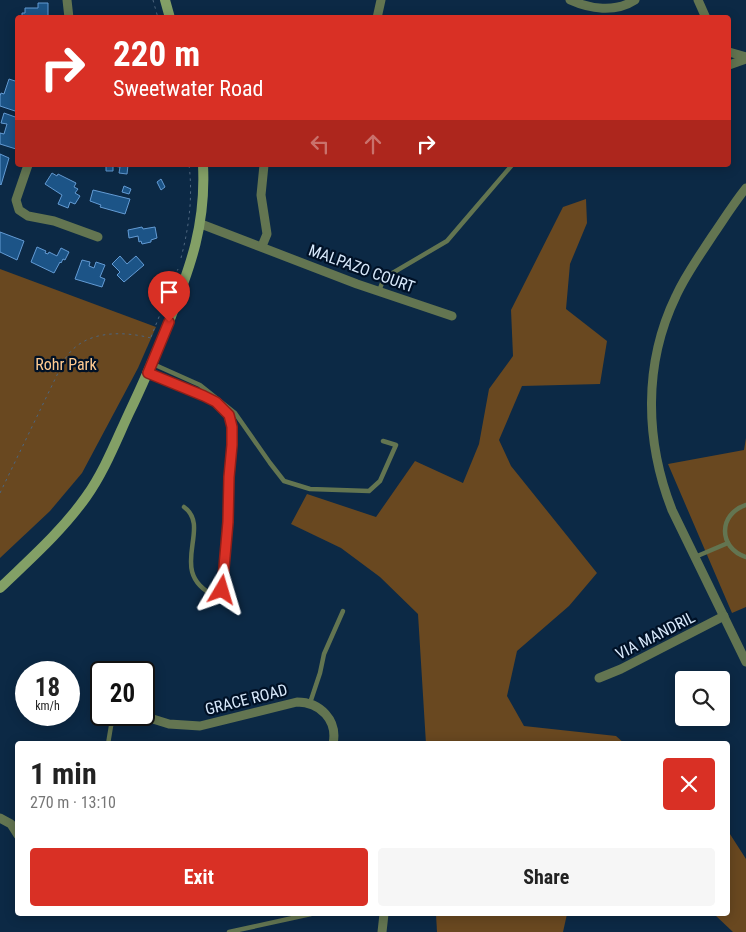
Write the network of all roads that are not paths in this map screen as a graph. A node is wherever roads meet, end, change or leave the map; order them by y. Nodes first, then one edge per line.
1 (67, 0) edge
2 (165, 0) edge
3 (381, 0) edge
4 (570, 0) edge
5 (635, 0) edge
6 (698, 0) edge
7 (69, 15) edge
8 (169, 15) edge
9 (378, 15) edge
10 (705, 15) edge
11 (731, 53) edge
12 (746, 58) edge
13 (731, 64) edge
14 (27, 167) edge
15 (202, 167) edge
16 (263, 167) edge
17 (510, 167) edge
18 (746, 188) edge
19 (201, 224) junction
20 (98, 237) dead end
21 (262, 246) junction
22 (379, 291) junction
23 (452, 316) dead end
24 (150, 369) junction
25 (382, 441) dead end
26 (746, 505) edge
27 (184, 507) dead end
28 (728, 543) junction
29 (695, 557) junction
30 (746, 557) edge
31 (0, 588) edge
32 (343, 611) dead end
33 (724, 616) junction
34 (746, 662) edge
35 (599, 678) dead end
36 (310, 703) junction
37 (155, 720) edge
38 (111, 726) edge
39 (108, 741) edge
40 (334, 741) edge
41 (0, 818) edge
42 (15, 830) edge
43 (302, 916) edge
44 (384, 916) edge
45 (229, 932) edge
46 (382, 932) edge

1 - 7 street
2 - 8 main road
3 - 9 street
4 - 5 street
6 - 10 street
11 - 12 street
12 - 13 street
14 - 20 street
15 - 19 main road
16 - 21 street
17 - 22 lane
18 - 29 street
19 - 21 street, MALPAZO COURT
19 - 24 main road
21 - 22 street, MALPAZO COURT
22 - 23 street, MALPAZO COURT
24 - 25 lane
24 - 27 lane
24 - 31 main road
26 - 28 lane
28 - 29 lane
28 - 30 lane
29 - 33 street
32 - 36 lane
33 - 34 street
33 - 35 street, VIA MANDRIL
36 - 37 street, GRACE ROAD
36 - 40 street, GRACE ROAD
38 - 39 lane
41 - 42 street
43 - 45 lane
44 - 46 street

